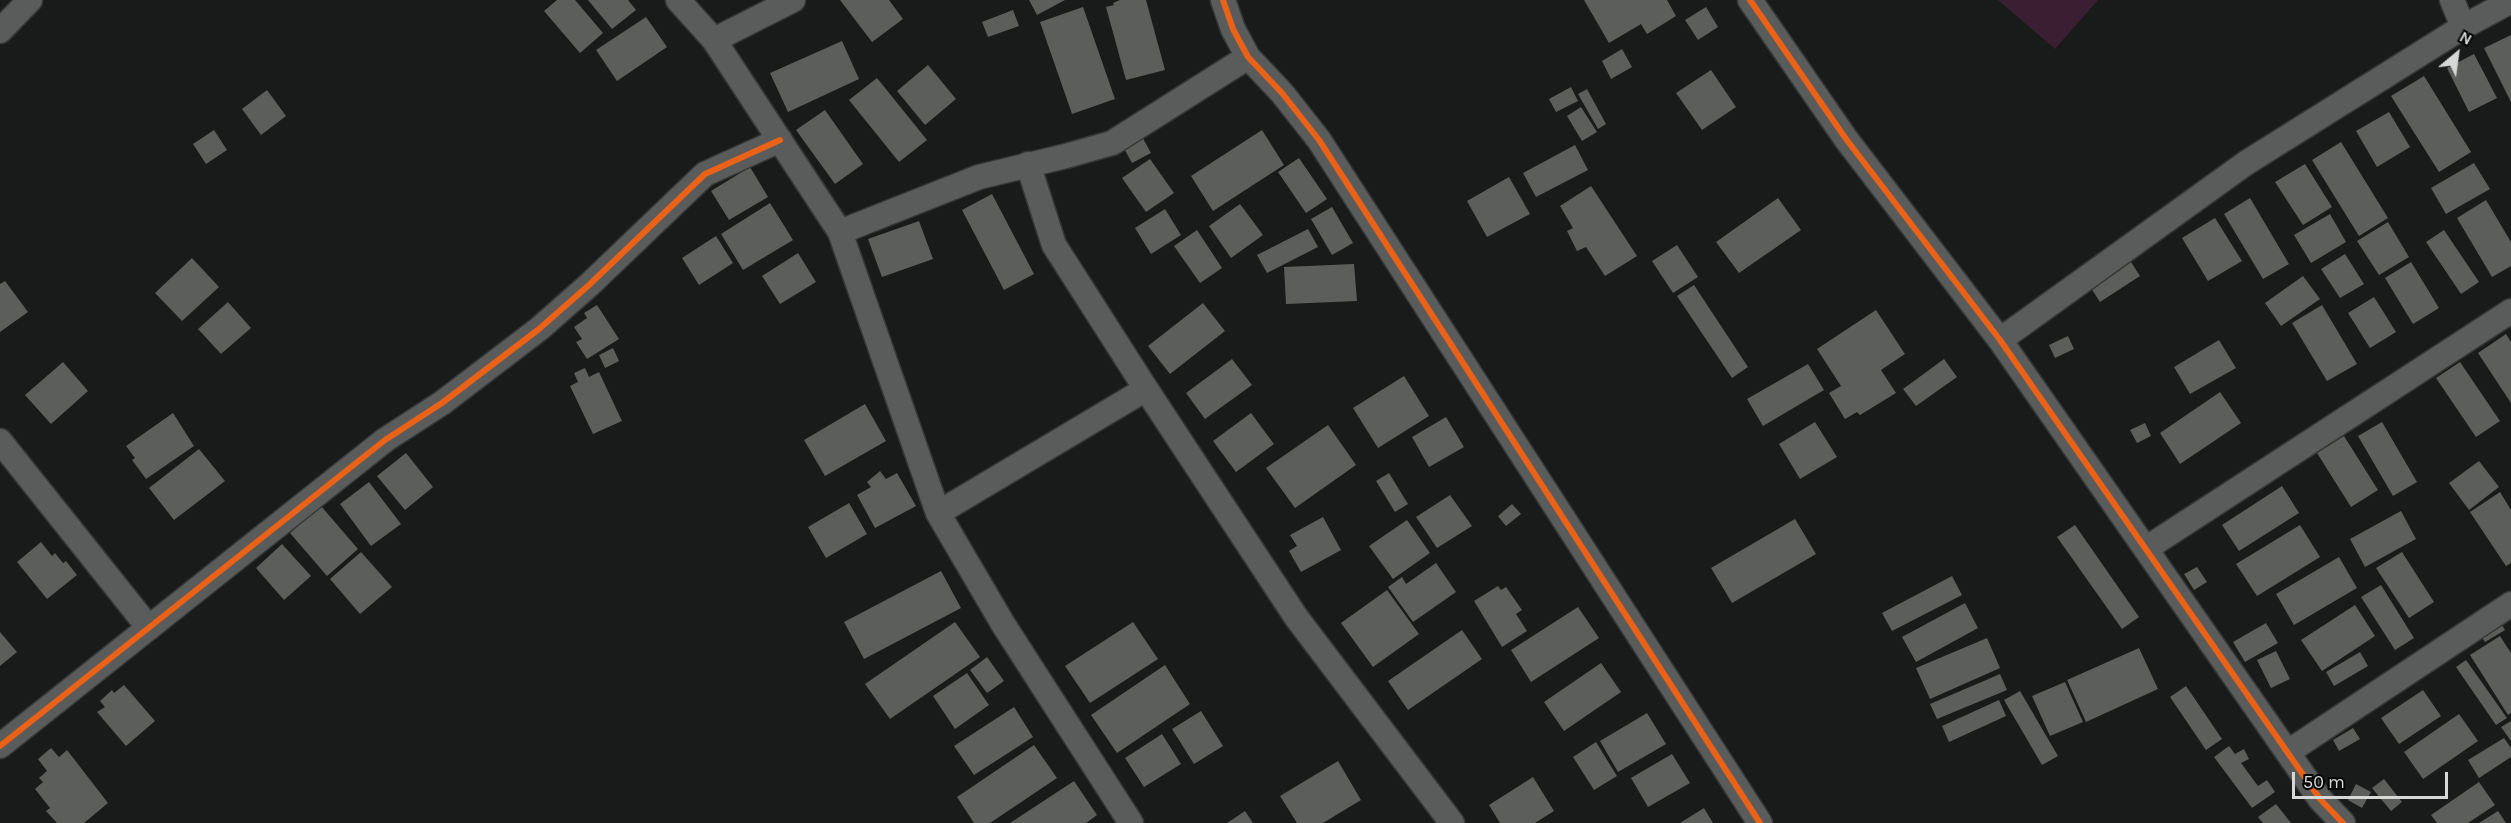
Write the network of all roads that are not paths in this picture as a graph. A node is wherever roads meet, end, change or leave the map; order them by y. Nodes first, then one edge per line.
1 (30, 0) edge
2 (678, 0) edge
3 (793, 0) edge
4 (1223, 0) edge
5 (1750, 0) edge
6 (2452, 0) edge
7 (2511, 1) edge
8 (2463, 27) junction
9 (0, 31) edge
10 (714, 40) junction
11 (1248, 57) junction
12 (780, 140) junction
13 (1028, 164) junction
14 (840, 232) junction
15 (2511, 311) edge
16 (2000, 340) junction
17 (1146, 389) junction
18 (0, 441) edge
19 (938, 513) junction
20 (2147, 548) junction
21 (2511, 604) edge
22 (149, 628) junction
23 (0, 746) edge
24 (2288, 752) junction
25 (1131, 823) edge
26 (1452, 823) edge
27 (1760, 823) edge
28 (2343, 823) edge

1 - 9 street
2 - 10 street
3 - 10 street
4 - 11 street
5 - 16 street
6 - 8 street
7 - 8 street
8 - 16 street
10 - 12 street
11 - 13 street
11 - 27 street
12 - 14 street
12 - 22 street
13 - 14 street
13 - 17 street
14 - 19 street
15 - 20 street
16 - 20 street
17 - 19 street
17 - 26 street
18 - 22 street
19 - 25 street
20 - 24 street
21 - 24 street
22 - 23 street
24 - 28 street

